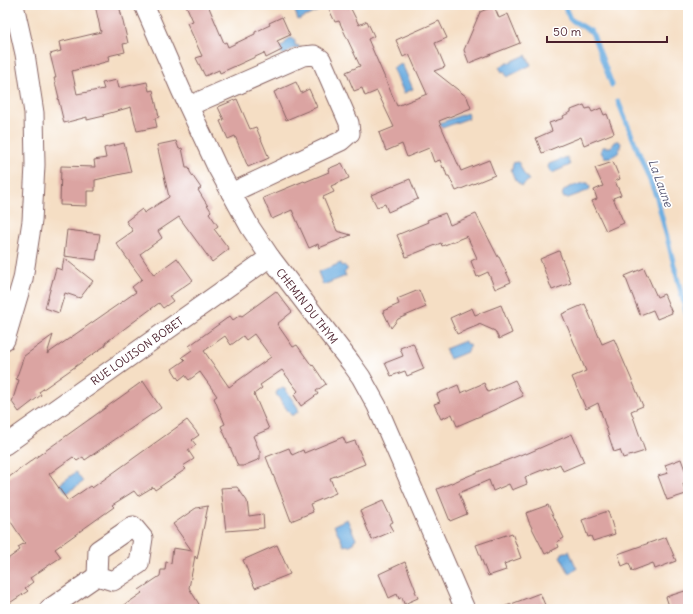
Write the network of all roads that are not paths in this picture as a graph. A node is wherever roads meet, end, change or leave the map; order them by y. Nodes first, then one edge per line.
1 (14, 5) edge
2 (144, 5) edge
3 (189, 106) junction
4 (232, 192) junction
5 (270, 257) junction
6 (5, 340) edge
7 (5, 445) edge
8 (97, 576) dead end
9 (49, 609) edge
10 (465, 609) edge

1 - 6 street
2 - 3 street, CHEMIN DU THYM
3 - 4 street, CHEMIN DU THYM
3 - 4 street
4 - 5 street, CHEMIN DU THYM
5 - 7 street, RUE LOUISON BOBET
5 - 10 street, CHEMIN DU THYM
8 - 9 street

